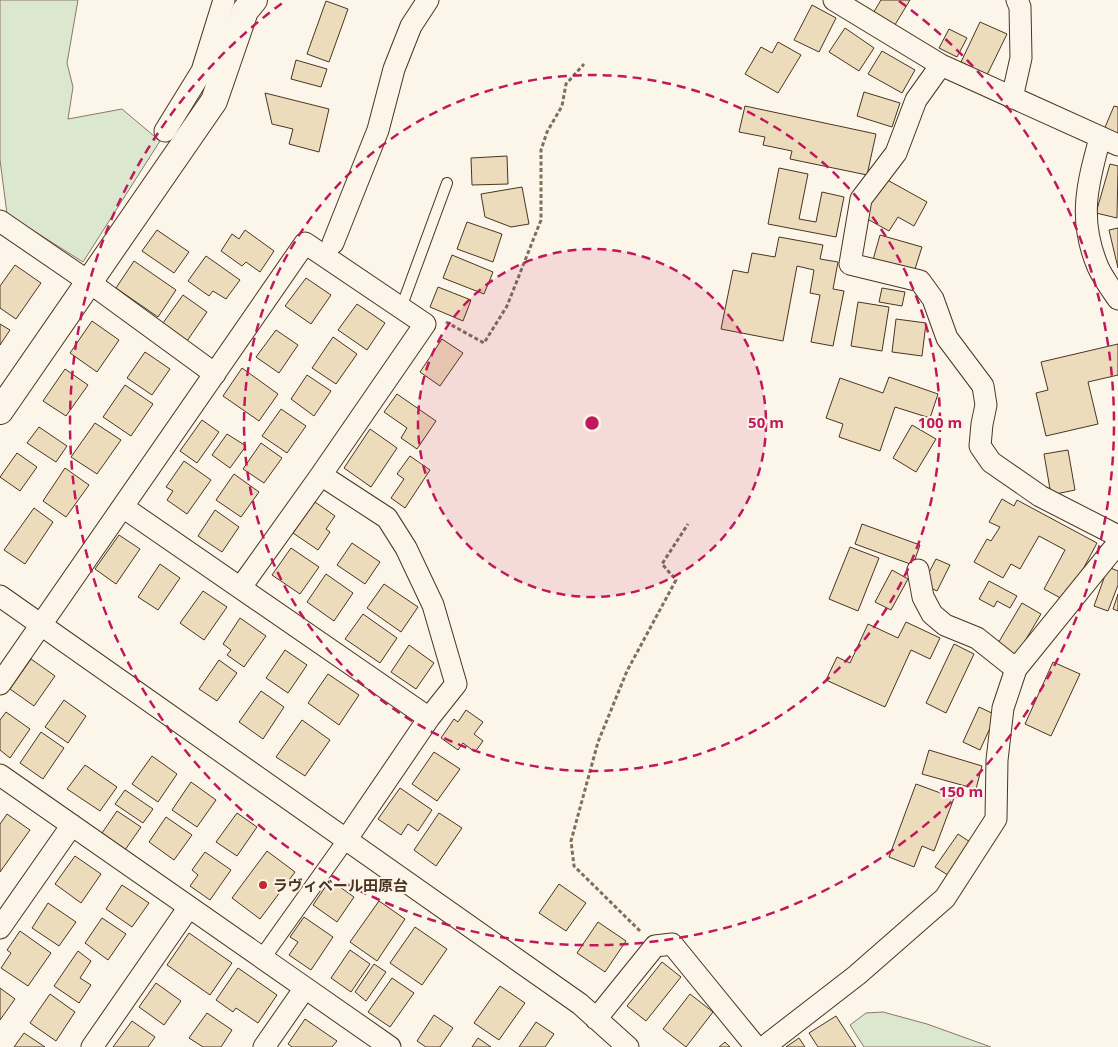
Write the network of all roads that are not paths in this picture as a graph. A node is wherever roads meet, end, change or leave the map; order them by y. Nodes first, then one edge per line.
1 (224, 0) edge
2 (254, 0) edge
3 (428, 0) edge
4 (834, 0) edge
5 (1017, 0) edge
6 (941, 65) junction
7 (1012, 98) junction
8 (165, 131) dead end
9 (1109, 142) edge
10 (447, 182) dead end
11 (0, 221) edge
12 (333, 243) dead end
13 (89, 282) junction
14 (1118, 299) edge
15 (402, 308) junction
16 (215, 374) junction
17 (0, 411) edge
18 (321, 475) junction
19 (123, 507) junction
20 (1118, 536) edge
21 (1118, 542) edge
22 (918, 570) dead end
23 (241, 587) junction
24 (0, 596) edge
25 (40, 625) junction
26 (1016, 669) junction
27 (0, 684) edge
28 (429, 718) junction
29 (0, 775) edge
30 (72, 826) junction
31 (346, 840) junction
32 (189, 907) junction
33 (0, 928) edge
34 (262, 958) junction
35 (305, 988) junction
36 (596, 1019) junction
37 (92, 1047) edge
38 (264, 1047) edge
39 (390, 1047) edge
40 (628, 1047) edge
41 (756, 1047) edge
42 (764, 1047) edge

1 - 8 street
2 - 13 street
3 - 12 street
4 - 6 street
5 - 7 street
6 - 7 street
6 - 20 street
7 - 9 street
9 - 14 street
10 - 15 lane
11 - 13 street
13 - 16 street
13 - 17 street
15 - 16 street
15 - 18 street
16 - 19 street
18 - 23 street
18 - 28 street
19 - 23 street
19 - 25 street
21 - 26 street
22 - 26 street
23 - 28 street
24 - 25 street
25 - 27 street
25 - 31 street
26 - 42 street
28 - 31 street
29 - 30 street
30 - 32 street
30 - 33 street
31 - 34 street
31 - 36 street
32 - 34 street
32 - 37 street
34 - 35 street
35 - 38 street
35 - 39 street
36 - 40 street
36 - 41 street

